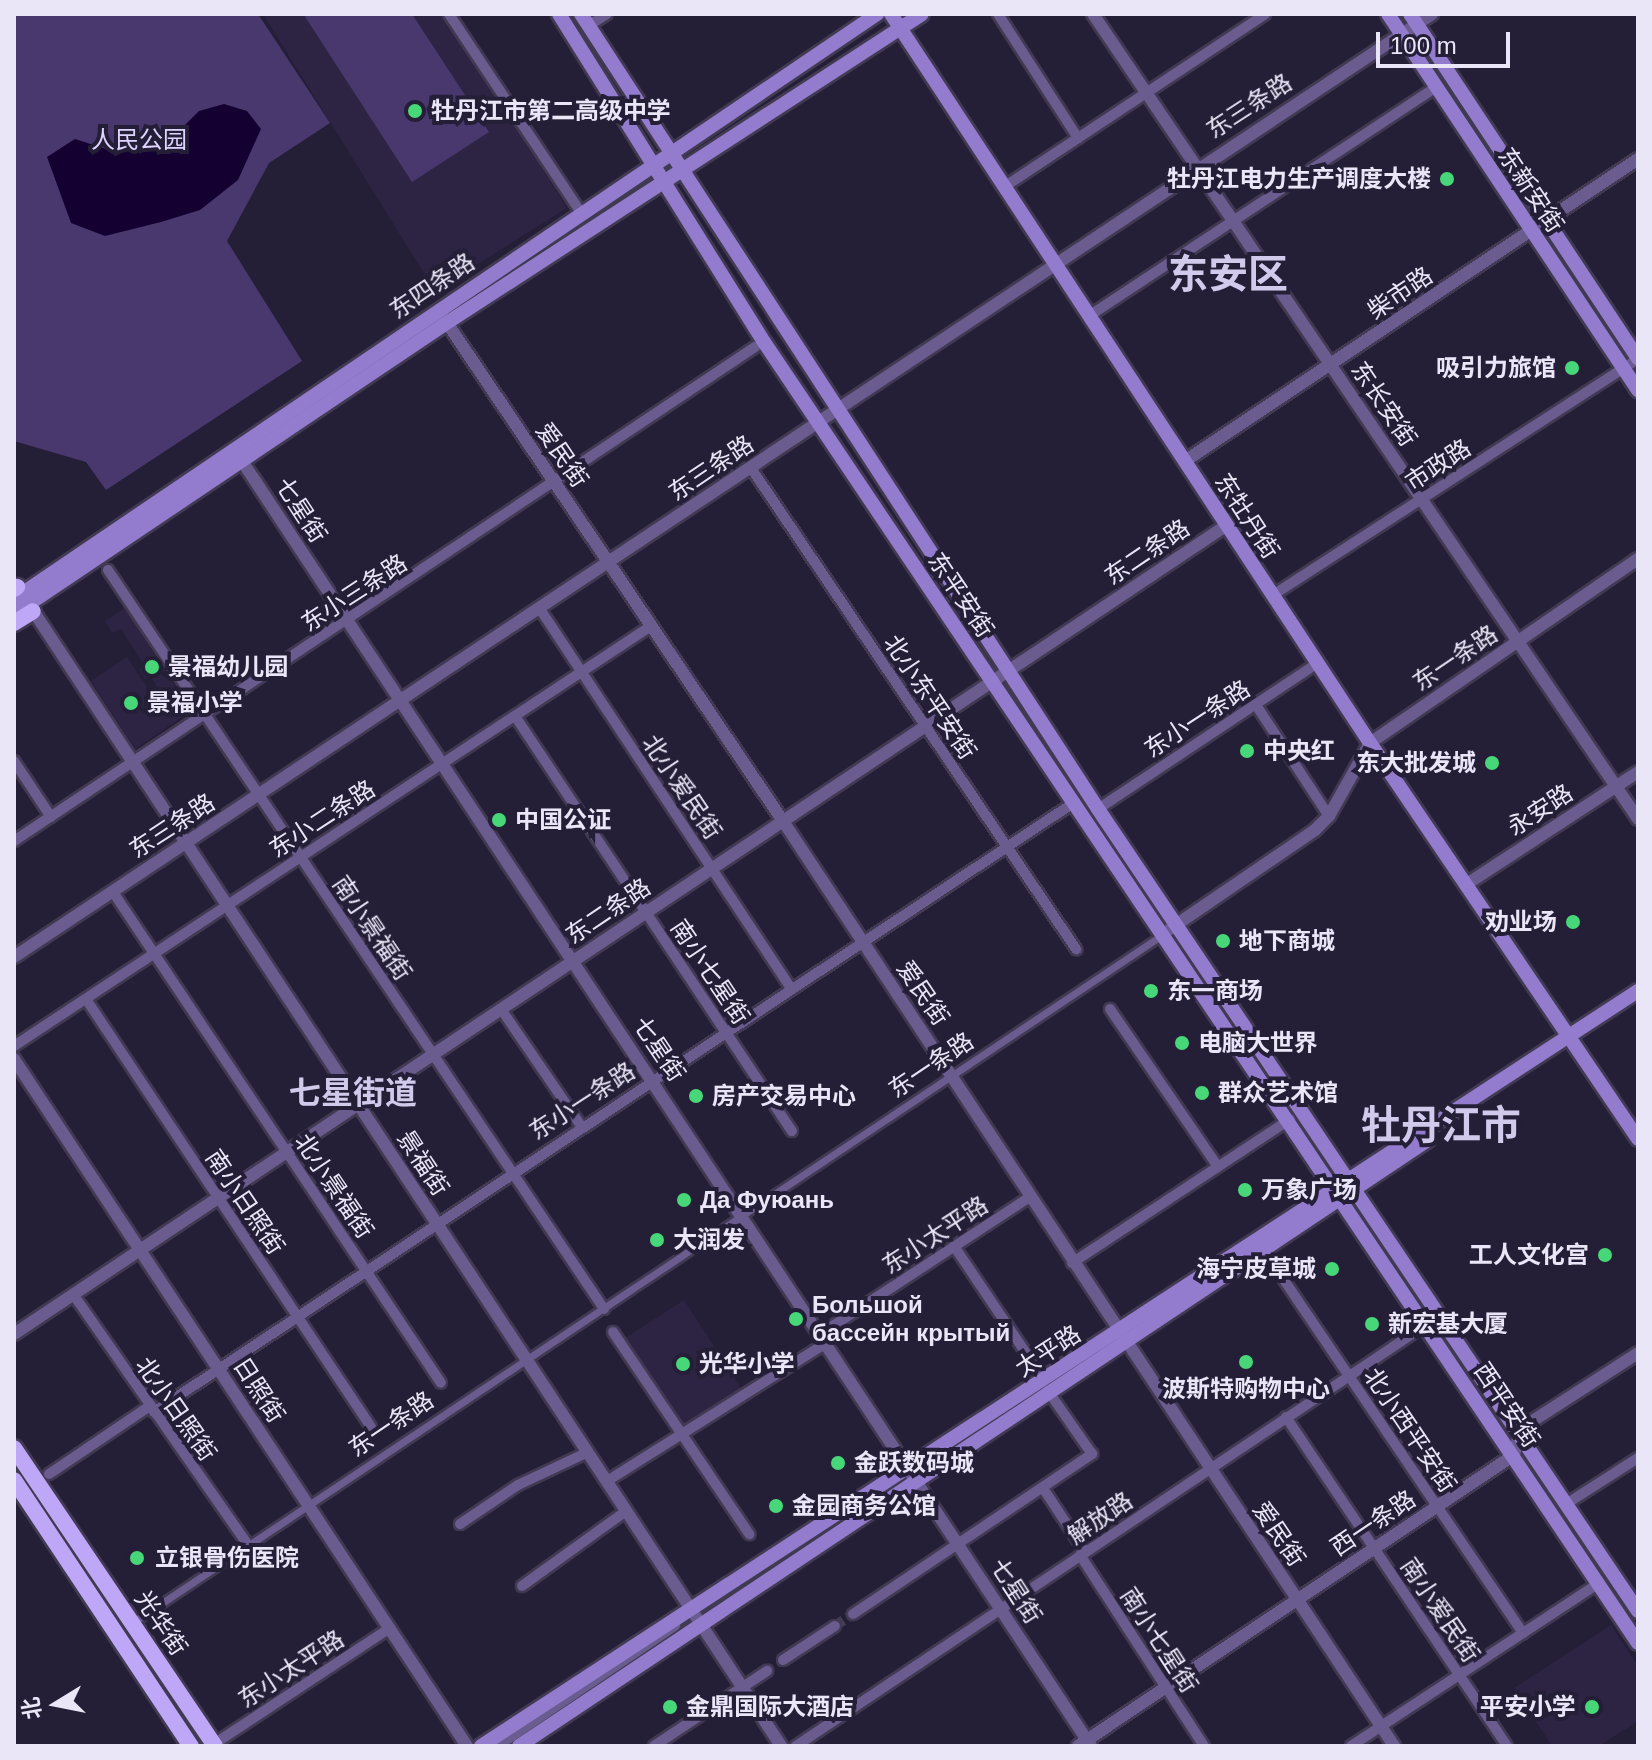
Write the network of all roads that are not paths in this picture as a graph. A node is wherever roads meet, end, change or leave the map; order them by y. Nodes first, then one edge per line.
1 (449, 14) edge
2 (559, 14) edge
3 (607, 14) edge
4 (877, 14) edge
5 (891, 14) edge
6 (922, 14) edge
7 (998, 14) edge
8 (1093, 14) edge
9 (1265, 14) edge
10 (1388, 14) edge
11 (1432, 14) edge
12 (1413, 19) edge
13 (584, 20) edge
14 (901, 28) junction
15 (1402, 34) junction
16 (1436, 87) junction
17 (1146, 92) junction
18 (1078, 138) junction
19 (670, 154) junction
20 (1638, 159) edge
21 (650, 167) junction
22 (1197, 167) junction
23 (681, 172) junction
24 (662, 186) junction
25 (1004, 187) junction
26 (581, 213) junction
27 (1547, 221) junction
28 (1234, 222) junction
29 (1532, 231) junction
30 (1054, 263) junction
31 (436, 309) junction
32 (1089, 316) junction
33 (448, 322) junction
34 (755, 347) dead end
35 (1638, 359) edge
36 (1331, 365) junction
37 (1624, 369) junction
38 (1638, 390) edge
39 (836, 411) junction
40 (819, 423) junction
41 (238, 454) junction
42 (1185, 461) junction
43 (751, 468) junction
44 (555, 484) junction
45 (1422, 499) junction
46 (1227, 525) junction
47 (1638, 559) edge
48 (608, 563) junction
49 (108, 570) dead end
50 (1273, 595) junction
51 (24, 600) edge
52 (540, 609) junction
53 (14, 614) edge
54 (347, 621) junction
55 (14, 623) edge
56 (651, 626) junction
57 (14, 632) edge
58 (1518, 642) junction
59 (1318, 663) junction
60 (1009, 671) junction
61 (582, 672) junction
62 (993, 681) junction
63 (400, 701) junction
64 (1256, 705) junction
65 (205, 715) junction
66 (515, 716) junction
67 (925, 726) junction
68 (1370, 743) junction
69 (14, 761) edge
70 (133, 763) junction
71 (442, 764) junction
72 (1638, 772) edge
73 (1616, 786) junction
74 (259, 795) junction
75 (1075, 802) junction
76 (1098, 809) junction
77 (1329, 816) junction
78 (51, 817) junction
79 (1638, 819) edge
80 (783, 821) junction
81 (14, 841) edge
82 (186, 843) junction
83 (1007, 847) junction
84 (300, 857) junction
85 (712, 868) junction
86 (1467, 884) junction
87 (113, 892) junction
88 (227, 906) junction
89 (646, 912) junction
90 (1177, 924) junction
91 (1164, 934) junction
92 (863, 942) junction
93 (1076, 949) dead end
94 (154, 954) junction
95 (14, 957) edge
96 (573, 961) junction
97 (791, 988) junction
98 (1638, 991) edge
99 (86, 999) junction
100 (1638, 1000) edge
101 (501, 1009) junction
102 (1110, 1009) dead end
103 (726, 1031) junction
104 (1572, 1039) junction
105 (14, 1046) edge
106 (433, 1054) junction
107 (14, 1059) edge
108 (953, 1077) junction
109 (653, 1079) junction
110 (358, 1104) junction
111 (1290, 1119) junction
112 (581, 1126) junction
113 (792, 1131) dead end
114 (1638, 1139) edge
115 (287, 1152) junction
116 (1218, 1167) junction
117 (511, 1171) junction
118 (1345, 1189) junction
119 (218, 1197) junction
120 (1030, 1197) junction
121 (744, 1216) junction
122 (435, 1221) junction
123 (954, 1246) junction
124 (1263, 1249) junction
125 (140, 1250) junction
126 (1072, 1263) junction
127 (365, 1269) junction
128 (73, 1294) junction
129 (604, 1309) junction
130 (297, 1315) junction
131 (1427, 1324) junction
132 (613, 1332) dead end
133 (14, 1334) edge
134 (1120, 1336) junction
135 (825, 1337) junction
136 (1638, 1353) edge
137 (528, 1359) junction
138 (218, 1368) junction
139 (1348, 1375) junction
140 (441, 1383) dead end
141 (1046, 1386) junction
142 (152, 1409) junction
143 (1286, 1417) junction
144 (371, 1427) dead end
145 (1519, 1433) junction
146 (681, 1434) junction
147 (14, 1448) edge
148 (588, 1452) junction
149 (1514, 1455) junction
150 (1638, 1458) edge
151 (1209, 1468) junction
152 (913, 1473) junction
153 (49, 1474) dead end
154 (14, 1480) edge
155 (607, 1481) junction
156 (1043, 1488) junction
157 (1566, 1504) junction
158 (308, 1505) junction
159 (1438, 1507) junction
160 (626, 1511) junction
161 (460, 1524) dead end
162 (749, 1534) dead end
163 (959, 1544) junction
164 (248, 1545) junction
165 (1375, 1549) junction
166 (1082, 1554) junction
167 (1599, 1583) junction
168 (522, 1586) dead end
169 (1297, 1600) junction
170 (1001, 1609) junction
171 (1638, 1611) edge
172 (853, 1614) tunnel mouth
173 (690, 1621) junction
174 (132, 1623) junction
175 (835, 1626) tunnel mouth
176 (390, 1628) junction
177 (1523, 1633) junction
178 (1638, 1643) edge
179 (783, 1660) dead end
180 (767, 1671) dead end
181 (1459, 1675) junction
182 (742, 1687) junction
183 (1166, 1687) junction
184 (1381, 1727) junction
185 (667, 1742) edge
186 (1085, 1744) edge
187 (214, 1745) edge
188 (497, 1745) edge
189 (191, 1746) edge
190 (467, 1746) edge
191 (481, 1746) edge
192 (503, 1746) edge
193 (519, 1746) edge
194 (654, 1746) edge
195 (781, 1746) edge
196 (796, 1746) edge
197 (1204, 1746) edge
198 (1351, 1746) edge
199 (1394, 1746) edge
200 (1507, 1746) edge

1 - 26 street
2 - 21 main road, 东平安街
3 - 13 street
4 - 19 main road, 东四条路
5 - 14 main road, 东牡丹街
6 - 14 main road
7 - 18 street
8 - 17 street, 东长安街
9 - 17 street
10 - 15 main road, 东新安街
11 - 12 street, 东三条路
12 - 15 street, 东三条路
12 - 27 main road, 东新安街
13 - 19 main road, 东平安街
14 - 23 main road
14 - 25 main road, 东牡丹街
15 - 16 main road, 东新安街
15 - 22 street, 东三条路
16 - 28 street
16 - 29 main road, 东新安街
17 - 18 street
17 - 22 street, 东长安街
18 - 25 street
19 - 21 main road, 东四条路
19 - 23 main road, 东平安街
20 - 27 street, 柴市路
21 - 24 main road, 东平安街
21 - 26 main road, 东四条路
22 - 28 street, 东长安街
22 - 30 street, 东三条路
23 - 24 main road
23 - 39 main road, 东平安街
24 - 33 main road
24 - 40 main road, 东平安街
25 - 30 main road, 东牡丹街
26 - 31 main road, 东四条路
27 - 29 street, 柴市路
27 - 35 main road, 东新安街
28 - 32 street
28 - 36 street, 东长安街
29 - 36 street, 柴市路
29 - 37 main road, 东新安街
30 - 32 main road, 东牡丹街
30 - 39 street, 东三条路
31 - 33 street, 爱民街
31 - 41 main road, 东四条路
32 - 42 main road, 东牡丹街
33 - 41 main road
33 - 44 street, 爱民街
34 - 44 street, 东小三条路
35 - 37 street, 市政路
36 - 42 street, 柴市路
36 - 45 street, 东长安街
37 - 38 main road, 东新安街
37 - 45 street, 市政路
39 - 40 street, 东三条路
39 - 60 main road, 东平安街
40 - 43 street, 东三条路
40 - 62 main road, 东平安街
41 - 51 main road
41 - 54 street, 七星街
42 - 46 main road, 东牡丹街
43 - 48 street, 东三条路
43 - 67 street, 北小东平安街
44 - 48 street, 爱民街
44 - 54 street, 东小三条路
45 - 50 street, 市政路
45 - 58 street, 东长安街
46 - 50 main road, 东牡丹街
46 - 60 street, 东二条路
47 - 58 street, 东一条路
48 - 52 street, 东三条路
48 - 56 street, 爱民街
49 - 65 street, 南小景福街
50 - 59 main road, 东牡丹街
51 - 53 main road
51 - 55 highway
51 - 57 street
51 - 70 street, 景福街
52 - 61 street, 北小爱民街
52 - 63 street, 东三条路
54 - 63 street, 七星街
54 - 65 street, 东小三条路
56 - 61 street, 东小二条路
56 - 80 street, 爱民街
58 - 68 street, 东一条路
58 - 73 street, 东长安街
59 - 64 street, 东小一条路
59 - 68 main road, 东牡丹街
60 - 62 street, 东二条路
60 - 76 main road, 东平安街
61 - 66 street, 东小二条路
61 - 85 street, 北小爱民街
62 - 67 street, 东二条路
62 - 75 main road, 东平安街
63 - 71 street, 七星街
63 - 74 street, 东三条路
64 - 76 street, 东小一条路
64 - 77 street
65 - 70 street, 东小三条路
65 - 74 street, 南小景福街
66 - 71 street, 东小二条路
66 - 89 street, 南小七星街
67 - 80 street, 东二条路
67 - 83 street, 北小东平安街
68 - 77 street, 东一条路
68 - 86 main road, 东牡丹街
69 - 78 street
70 - 78 street, 东小三条路
70 - 82 street, 景福街
71 - 84 street, 东小二条路
71 - 96 street, 七星街
72 - 73 street, 永安路
73 - 79 street, 东长安街
73 - 86 street, 永安路
74 - 82 street, 东三条路
74 - 84 street, 南小景福街
75 - 83 street, 东小一条路
75 - 91 main road, 东平安街
76 - 90 main road, 东平安街
77 - 90 street, 东一条路
78 - 81 street, 东小三条路
80 - 85 street, 东二条路
80 - 92 street, 爱民街
82 - 87 street, 东三条路
82 - 88 street, 景福街
83 - 92 street, 东小一条路
83 - 93 street, 北小东平安街
84 - 88 street, 东小二条路
84 - 106 street, 南小景福街
85 - 89 street, 东二条路
85 - 97 street, 北小爱民街
86 - 104 main road, 东牡丹街
87 - 94 street, 北小景福街
87 - 95 street, 东三条路
88 - 94 street, 东小二条路
88 - 110 street, 景福街
89 - 96 street, 东二条路
89 - 103 street, 南小七星街
90 - 91 street, 东一条路
90 - 118 main road, 东平安街
91 - 108 street, 东一条路
91 - 111 main road, 东平安街
92 - 97 street, 东小一条路
92 - 108 street, 爱民街
94 - 99 street, 东小二条路
94 - 115 street, 北小景福街
96 - 101 street, 东二条路
96 - 109 street, 七星街
97 - 103 street, 东小一条路
98 - 104 main road, 太平路
99 - 105 street, 东小二条路
99 - 119 street, 南小日照街
100 - 104 main road, 太平路
101 - 106 street, 东二条路
101 - 112 street
102 - 116 street
103 - 109 street, 东小一条路
103 - 113 street, 南小七星街
104 - 114 main road, 东牡丹街
104 - 118 main road, 太平路
106 - 110 street, 东二条路
106 - 117 street, 南小景福街
107 - 125 street, 日照街
108 - 120 street, 爱民街
108 - 121 street, 东一条路
109 - 112 street, 东小一条路
109 - 121 street, 七星街
110 - 115 street, 东二条路
110 - 122 street, 景福街
111 - 116 street
111 - 118 main road, 东平安街
112 - 117 street, 东小一条路
115 - 119 street, 东二条路
115 - 127 street, 北小景福街
116 - 126 street
117 - 122 street, 东小一条路
117 - 129 street, 南小景福街
118 - 124 main road, 太平路
118 - 131 main road, 西平安街
118 - 134 main road, 太平路
118 - 145 main road, 西平安街
119 - 125 street, 东二条路
119 - 130 street, 南小日照街
120 - 123 street, 东小太平路
120 - 126 street, 爱民街
121 - 129 street, 东一条路
121 - 135 street, 七星街
122 - 127 street, 东小一条路
122 - 137 street, 景福街
123 - 135 street, 东小太平路
123 - 141 street
124 - 134 main road, 太平路
124 - 139 street, 北小西平安街
125 - 128 street, 东二条路
125 - 138 street, 日照街
126 - 134 street, 爱民街
127 - 130 street, 东小一条路
127 - 140 street, 北小景福街
128 - 133 street, 东二条路
128 - 142 street, 北小日照街
129 - 137 street, 东一条路
130 - 138 street, 东小一条路
130 - 144 street, 南小日照街
131 - 139 street, 解放路
131 - 149 main road, 西平安街
132 - 146 street
134 - 141 main road, 太平路
134 - 151 street, 爱民街
135 - 146 street, 东小太平路
135 - 152 street, 七星街
136 - 145 street
137 - 148 street, 景福街
137 - 158 street, 东一条路
138 - 142 street, 东小一条路
138 - 158 street, 日照街
139 - 143 street, 解放路
139 - 159 street, 北小西平安街
141 - 152 main road, 太平路
141 - 156 street
142 - 153 street, 东小一条路
142 - 164 street, 北小日照街
143 - 151 street, 解放路
143 - 165 street, 南小爱民街
145 - 149 street
145 - 157 main road, 西平安街
146 - 155 street, 东小太平路
146 - 162 street
147 - 174 highway, 光华街
148 - 155 street, 景福街
148 - 161 street
149 - 159 street, 西一条路
149 - 167 main road, 西平安街
150 - 157 street
151 - 166 street, 解放路
151 - 169 street, 爱民街
152 - 163 street, 七星街
152 - 173 main road, 太平路
154 - 189 highway, 光华街
155 - 160 street, 景福街
156 - 163 street
156 - 166 street, 南小七星街
157 - 171 main road, 西平安街
158 - 164 street, 东一条路
158 - 176 street, 日照街
159 - 165 street, 西一条路
159 - 177 street, 北小西平安街
160 - 168 street
160 - 173 street, 景福街
163 - 170 street, 七星街
163 - 172 street
164 - 174 street, 东一条路
165 - 169 street, 西一条路
165 - 181 street, 南小爱民街
166 - 170 street, 解放路
166 - 183 street, 南小七星街
167 - 177 street
167 - 178 main road, 西平安街
169 - 183 street, 西一条路
169 - 184 street, 爱民街
170 - 186 street, 七星街
170 - 196 street, 解放路
173 - 182 street, 景福街
173 - 188 street
173 - 191 main road, 太平路
173 - 192 street
173 - 193 main road, 太平路
174 - 187 highway, 光华街
175 - 179 street
176 - 187 street, 东小太平路
176 - 190 street, 日照街
177 - 181 street
180 - 182 street
181 - 184 street
181 - 200 street, 南小爱民街
182 - 185 street
182 - 195 street, 景福街
183 - 186 street, 西一条路
183 - 197 street, 南小七星街
184 - 198 street
184 - 199 street, 爱民街
185 - 194 street

